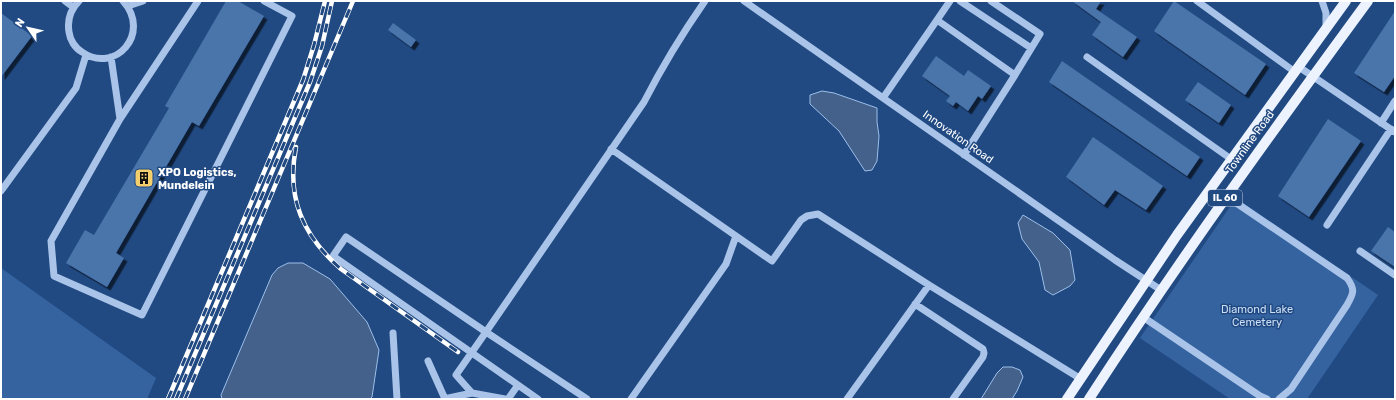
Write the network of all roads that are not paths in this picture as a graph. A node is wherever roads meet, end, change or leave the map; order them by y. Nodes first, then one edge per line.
1 (65, 1) edge
2 (79, 1) edge
3 (143, 1) edge
4 (198, 1) edge
5 (264, 1) edge
6 (705, 1) edge
7 (744, 1) edge
8 (950, 1) edge
9 (960, 1) edge
10 (991, 1) edge
11 (1197, 1) edge
12 (1322, 1) edge
13 (1346, 1) edge
14 (1368, 1) edge
15 (126, 4) edge
16 (73, 7) junction
17 (937, 20) junction
18 (1326, 29) junction
19 (1032, 48) junction
20 (86, 55) junction
21 (111, 57) junction
22 (1087, 57) dead end
23 (1297, 70) junction
24 (1015, 75) junction
25 (1313, 76) junction
26 (883, 98) junction
27 (1395, 101) edge
28 (120, 119) junction
29 (1381, 123) junction
30 (1393, 131) edge
31 (611, 149) junction
32 (964, 155) junction
33 (1231, 159) junction
34 (1, 191) edge
35 (1226, 196) junction
36 (1327, 225) dead end
37 (736, 236) junction
38 (1360, 251) dead end
39 (1395, 275) edge
40 (1146, 281) junction
41 (928, 285) junction
42 (1161, 290) junction
43 (915, 304) junction
44 (1143, 317) junction
45 (486, 332) junction
46 (392, 334) dead end
47 (472, 353) junction
48 (428, 361) dead end
49 (1081, 379) junction
50 (518, 385) junction
51 (472, 393) junction
52 (397, 399) edge
53 (444, 399) edge
54 (507, 399) edge
55 (538, 399) edge
56 (587, 399) edge
57 (631, 399) edge
58 (848, 399) edge
59 (953, 399) edge
60 (1067, 399) edge
61 (1089, 399) edge
62 (1267, 399) edge
63 (1280, 399) edge

1 - 16 street
2 - 16 street
3 - 15 street
4 - 28 street
5 - 28 street
6 - 31 street
7 - 26 street, Innovation Road
8 - 17 street
9 - 19 street
10 - 19 street
11 - 23 street
12 - 18 street
13 - 18 main road, Townline Road / IL 60
14 - 25 main road, Townline Road / IL 60
15 - 21 street
16 - 20 street
17 - 24 street
17 - 26 street
18 - 23 main road, Townline Road / IL 60
19 - 24 street
20 - 21 street
20 - 34 street
21 - 28 street
22 - 33 street
23 - 25 street
23 - 33 main road, Townline Road / IL 60
24 - 32 street
25 - 29 street
25 - 35 main road, Townline Road / IL 60
26 - 32 street, Innovation Road
27 - 29 street
29 - 30 street
30 - 36 street
31 - 37 street
31 - 45 street
32 - 40 street, Innovation Road
33 - 40 main road, Townline Road / IL 60
35 - 42 main road, Townline Road / IL 60
35 - 63 street
37 - 41 street
37 - 57 street
38 - 39 street
40 - 42 street, Innovation Road
40 - 49 main road, Townline Road / IL 60
41 - 43 street
41 - 49 street
42 - 44 main road, Townline Road / IL 60
43 - 58 street
43 - 59 street
44 - 61 main road, Townline Road / IL 60
44 - 62 street
45 - 47 street
45 - 47 street
45 - 56 street
46 - 52 street
47 - 50 street
47 - 51 street
48 - 53 street
49 - 60 main road, Townline Road / IL 60
50 - 54 street
50 - 55 street
51 - 53 street
51 - 54 street

